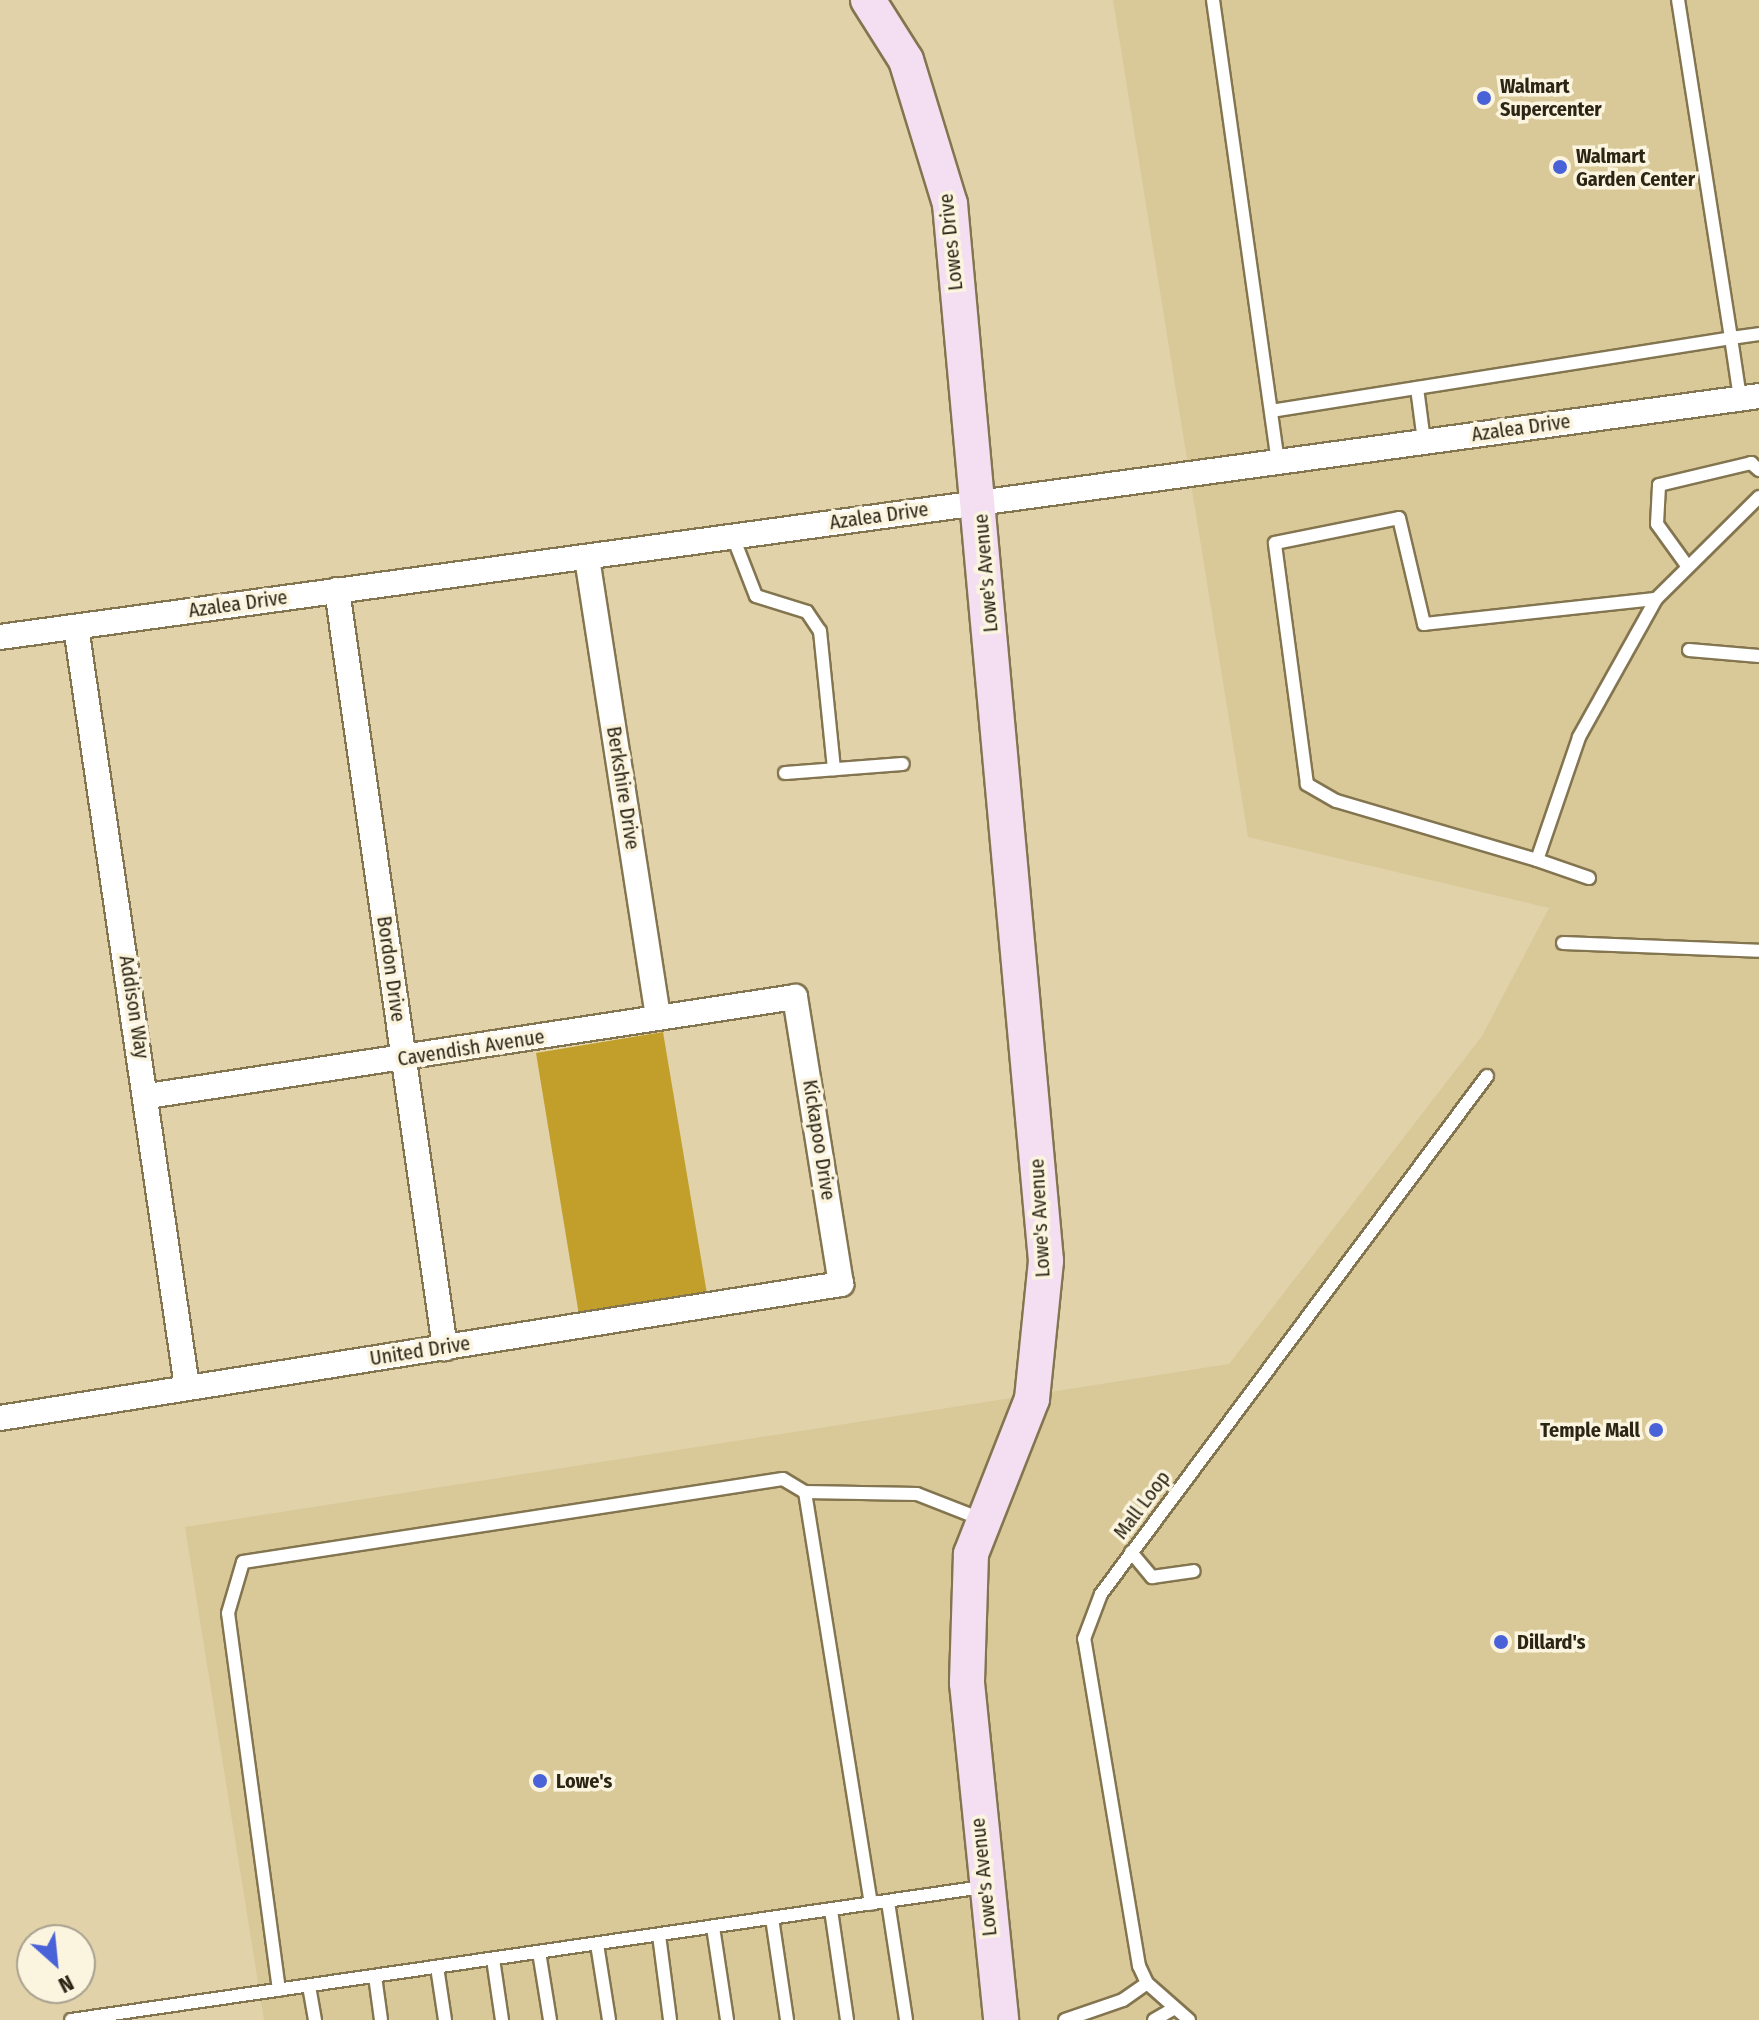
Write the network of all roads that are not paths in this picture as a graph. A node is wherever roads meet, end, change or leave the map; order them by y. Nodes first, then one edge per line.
1 (868, 0) edge
2 (1213, 0) edge
3 (1678, 0) edge
4 (1759, 334) edge
5 (1731, 338) junction
6 (1417, 388) junction
7 (1750, 397) edge
8 (1271, 411) junction
9 (1424, 441) junction
10 (1278, 461) junction
11 (1759, 470) edge
12 (1759, 497) edge
13 (979, 501) junction
14 (733, 537) junction
15 (587, 558) junction
16 (1688, 567) junction
17 (337, 590) junction
18 (1656, 599) junction
19 (76, 627) junction
20 (0, 637) edge
21 (1689, 650) dead end
22 (1759, 656) edge
23 (903, 764) dead end
24 (834, 769) junction
25 (785, 773) dead end
26 (1537, 860) junction
27 (1589, 878) dead end
28 (1563, 943) dead end
29 (1759, 951) edge
30 (795, 997) joint
31 (658, 1018) junction
32 (404, 1059) junction
33 (1487, 1076) dead end
34 (148, 1096) junction
35 (841, 1284) joint
36 (445, 1348) junction
37 (187, 1387) junction
38 (0, 1418) edge
39 (805, 1492) junction
40 (984, 1520) junction
41 (1131, 1552) junction
42 (1194, 1571) dead end
43 (983, 1887) junction
44 (888, 1902) junction
45 (871, 1904) junction
46 (831, 1910) junction
47 (772, 1918) junction
48 (713, 1927) junction
49 (659, 1935) junction
50 (597, 1944) junction
51 (539, 1952) junction
52 (493, 1959) junction
53 (437, 1967) junction
54 (375, 1976) junction
55 (1147, 1983) junction
56 (309, 1986) junction
57 (279, 1990) junction
58 (1173, 2009) junction
59 (71, 2020) edge
60 (315, 2020) edge
61 (381, 2020) edge
62 (445, 2020) edge
63 (502, 2020) edge
64 (550, 2020) edge
65 (609, 2020) edge
66 (670, 2020) edge
67 (727, 2020) edge
68 (787, 2020) edge
69 (847, 2020) edge
70 (906, 2020) edge
71 (1001, 2020) edge
72 (1065, 2020) edge
73 (1154, 2020) edge
74 (1189, 2020) edge

1 - 13 street, Lowes Drive
2 - 8 lane
3 - 5 lane
4 - 5 lane
5 - 6 lane
5 - 7 lane
6 - 8 lane
6 - 9 lane
7 - 9 street, Azalea Drive
8 - 10 lane
9 - 10 street, Azalea Drive
10 - 13 street, Azalea Drive
11 - 16 lane
12 - 16 lane
13 - 14 street, Azalea Drive
13 - 40 street, Lowe's Avenue
14 - 15 street, Azalea Drive
14 - 24 lane
15 - 17 street, Azalea Drive
15 - 31 street, Berkshire Drive
16 - 18 lane
17 - 19 street, Azalea Drive
17 - 32 street, Bordon Drive
18 - 26 lane
18 - 26 lane
19 - 20 street, Azalea Drive
19 - 34 street, Addison Way
21 - 22 lane
23 - 24 lane
24 - 25 lane
26 - 27 lane
28 - 29 lane
30 - 31 street, Cavendish Avenue
30 - 35 street, Kickapoo Drive
31 - 32 street, Cavendish Avenue
32 - 34 street, Cavendish Avenue
32 - 36 street, Bordon Drive
33 - 41 lane, Mall Loop
34 - 37 street, Addison Way
35 - 36 street, United Drive
36 - 37 street, United Drive
37 - 38 street, United Drive
39 - 40 lane
39 - 45 lane
39 - 57 lane
40 - 43 street, Lowe's Avenue
41 - 42 lane
41 - 55 lane, Mall Loop
43 - 44 lane
43 - 71 street, Lowe's Avenue
44 - 45 lane
44 - 70 lane
45 - 46 lane
46 - 47 lane
46 - 69 lane
47 - 48 lane
47 - 68 lane
48 - 49 lane
48 - 67 lane
49 - 50 lane
49 - 66 lane
50 - 51 lane
50 - 65 lane
51 - 52 lane
51 - 64 lane
52 - 53 lane
52 - 63 lane
53 - 54 lane
53 - 62 lane
54 - 56 lane
54 - 61 lane
55 - 58 lane
55 - 72 lane
56 - 57 lane
56 - 60 lane
57 - 59 lane
58 - 73 lane
58 - 74 lane

